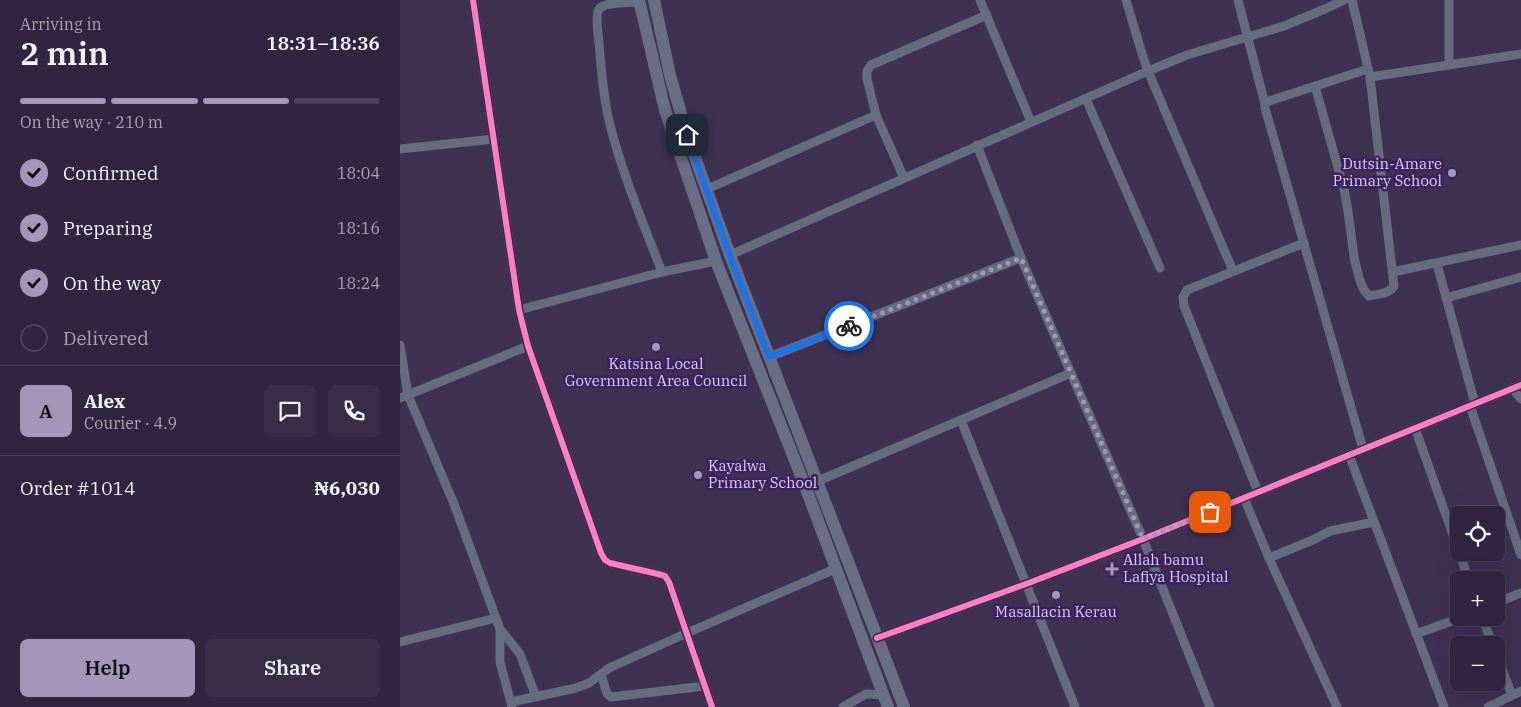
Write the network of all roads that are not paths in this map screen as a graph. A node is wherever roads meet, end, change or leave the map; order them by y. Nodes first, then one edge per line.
1 (473, 0) edge
2 (654, 0) edge
3 (980, 0) edge
4 (1126, 0) edge
5 (1238, 0) edge
6 (1344, 0) edge
7 (1352, 0) edge
8 (1448, 0) edge
9 (639, 1) edge
10 (987, 15) junction
11 (1247, 37) junction
12 (1521, 54) edge
13 (1449, 65) junction
14 (1148, 71) junction
15 (1369, 73) junction
16 (1315, 86) junction
17 (1086, 98) junction
18 (1265, 104) junction
19 (876, 115) junction
20 (1031, 122) junction
21 (494, 140) junction
22 (976, 145) junction
23 (400, 149) edge
24 (904, 178) junction
25 (707, 189) junction
26 (1304, 243) junction
27 (1521, 245) edge
28 (730, 256) junction
29 (1021, 258) junction
30 (716, 261) junction
31 (1437, 264) junction
32 (1160, 268) dead end
33 (1234, 271) junction
34 (662, 272) junction
35 (1392, 272) junction
36 (1521, 277) edge
37 (1446, 298) junction
38 (519, 310) junction
39 (400, 345) edge
40 (528, 346) junction
41 (769, 357) junction
42 (1071, 373) junction
43 (1517, 387) edge
44 (404, 397) edge
45 (1521, 399) edge
46 (1472, 405) junction
47 (961, 420) junction
48 (1415, 428) junction
49 (1363, 449) junction
50 (1349, 455) junction
51 (818, 481) junction
52 (1258, 492) junction
53 (1244, 498) junction
54 (1374, 522) junction
55 (1450, 527) edge
56 (1143, 539) junction
57 (1521, 555) edge
58 (1269, 558) junction
59 (835, 569) junction
60 (1026, 584) junction
61 (1521, 594) edge
62 (1505, 600) edge
63 (496, 618) junction
64 (1450, 622) edge
65 (500, 629) junction
66 (686, 632) junction
67 (1416, 634) junction
68 (876, 638) junction
69 (400, 642) edge
70 (601, 674) junction
71 (1505, 677) edge
72 (705, 686) junction
73 (1521, 691) edge
74 (883, 695) junction
75 (1512, 695) junction
76 (536, 697) junction
77 (512, 704) edge
78 (712, 707) edge
79 (843, 707) edge
80 (888, 707) edge
81 (904, 707) edge
82 (1074, 707) edge
83 (1210, 707) edge
84 (1337, 707) edge
85 (1444, 707) edge
86 (1488, 707) edge

1 - 21 street
2 - 25 main road
3 - 10 street
4 - 14 street
5 - 11 street
6 - 11 street
7 - 15 street
8 - 13 street
9 - 30 main road
9 - 34 street
10 - 19 street
10 - 20 street
11 - 14 street
11 - 18 street
12 - 13 street
13 - 15 street
14 - 17 street
14 - 33 street
15 - 16 street
15 - 35 street
16 - 18 street
16 - 35 street
17 - 20 street
17 - 32 street
18 - 26 street
19 - 24 street
19 - 25 street
20 - 22 street
21 - 23 street
21 - 38 street
22 - 24 street
22 - 29 street
24 - 28 street
25 - 28 main road
26 - 33 street
26 - 49 street
27 - 31 street
28 - 41 main road
29 - 41 street
29 - 42 street
30 - 34 street
30 - 59 main road
31 - 35 street
31 - 37 street
33 - 52 street
34 - 38 street
36 - 37 street
37 - 46 street
38 - 40 street
39 - 44 street
40 - 44 street
40 - 66 street
41 - 51 main road
42 - 47 street
42 - 56 street
43 - 45 street
43 - 46 street
44 - 63 street
46 - 48 street
46 - 57 street
47 - 51 street
47 - 60 street
48 - 49 street
48 - 55 street
49 - 50 street
50 - 52 street
50 - 54 street
51 - 68 main road
52 - 53 street
53 - 56 street
53 - 58 street
54 - 58 street
54 - 67 street
56 - 60 street
56 - 83 street
58 - 84 street
59 - 66 street
59 - 74 main road
60 - 68 street
60 - 82 street
61 - 62 street
63 - 65 street
63 - 69 street
64 - 67 street
65 - 76 street
65 - 77 street
66 - 70 street
66 - 72 street
67 - 85 street
68 - 81 main road
70 - 72 street
70 - 76 street
71 - 75 street
72 - 78 street
73 - 75 street
74 - 79 street
74 - 80 main road
75 - 86 street
76 - 77 street

